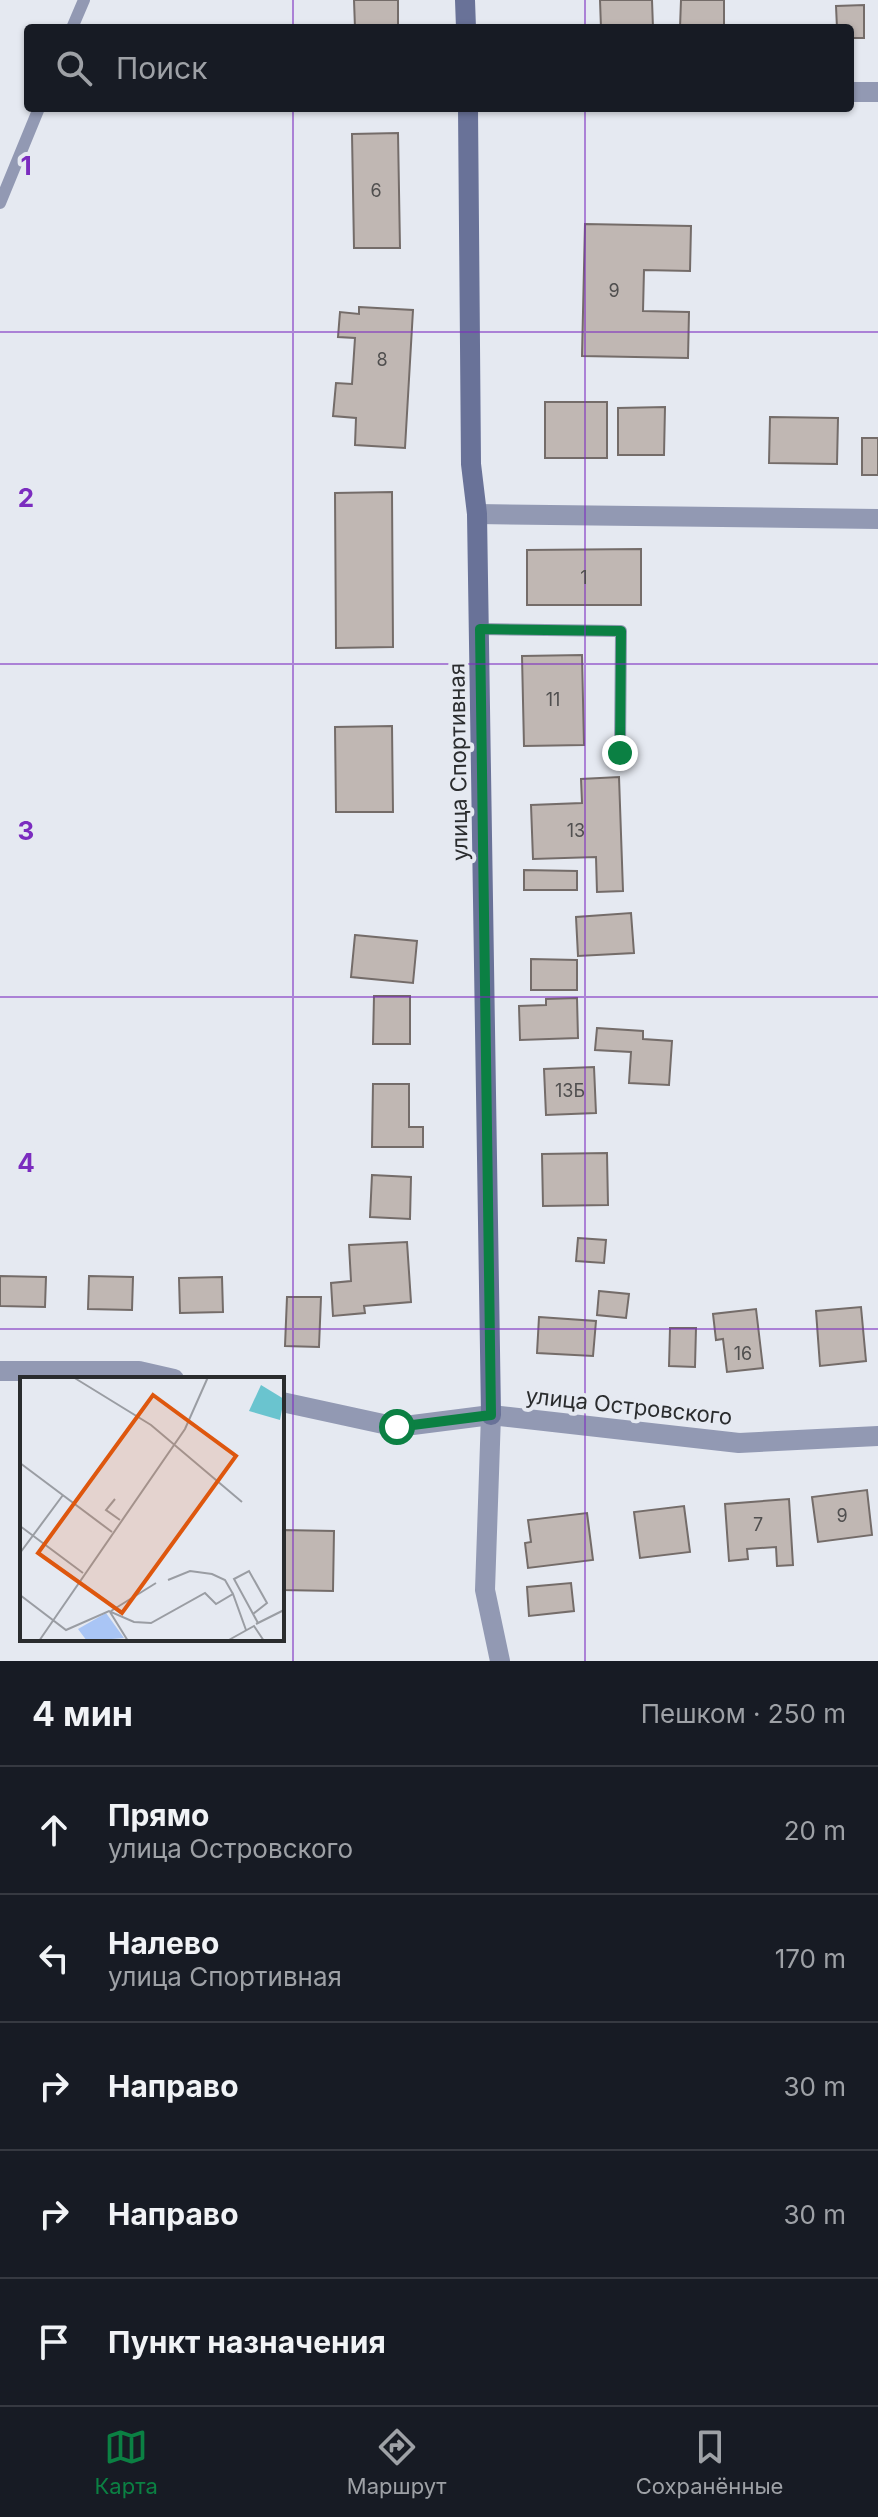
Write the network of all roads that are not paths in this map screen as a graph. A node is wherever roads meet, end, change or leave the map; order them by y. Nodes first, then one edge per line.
1 (84, 0) edge
2 (465, 0) edge
3 (74, 24) edge
4 (466, 24) edge
5 (854, 92) edge
6 (878, 92) edge
7 (37, 112) edge
8 (468, 112) edge
9 (0, 203) edge
10 (477, 514) junction
11 (878, 519) edge
12 (480, 629) junction
13 (620, 753) dead end
14 (0, 1371) edge
15 (165, 1377) edge
16 (284, 1402) edge
17 (491, 1415) junction
18 (878, 1436) edge
19 (500, 1661) edge

1 - 3 lane
2 - 4 street
5 - 6 street
7 - 9 lane
8 - 10 street, улица Спортивная
10 - 11 street
10 - 12 street, улица Спортивная
12 - 13 lane
12 - 17 street, улица Спортивная
14 - 15 street
16 - 17 street, улица Островского
17 - 18 street, улица Островского
17 - 19 street

